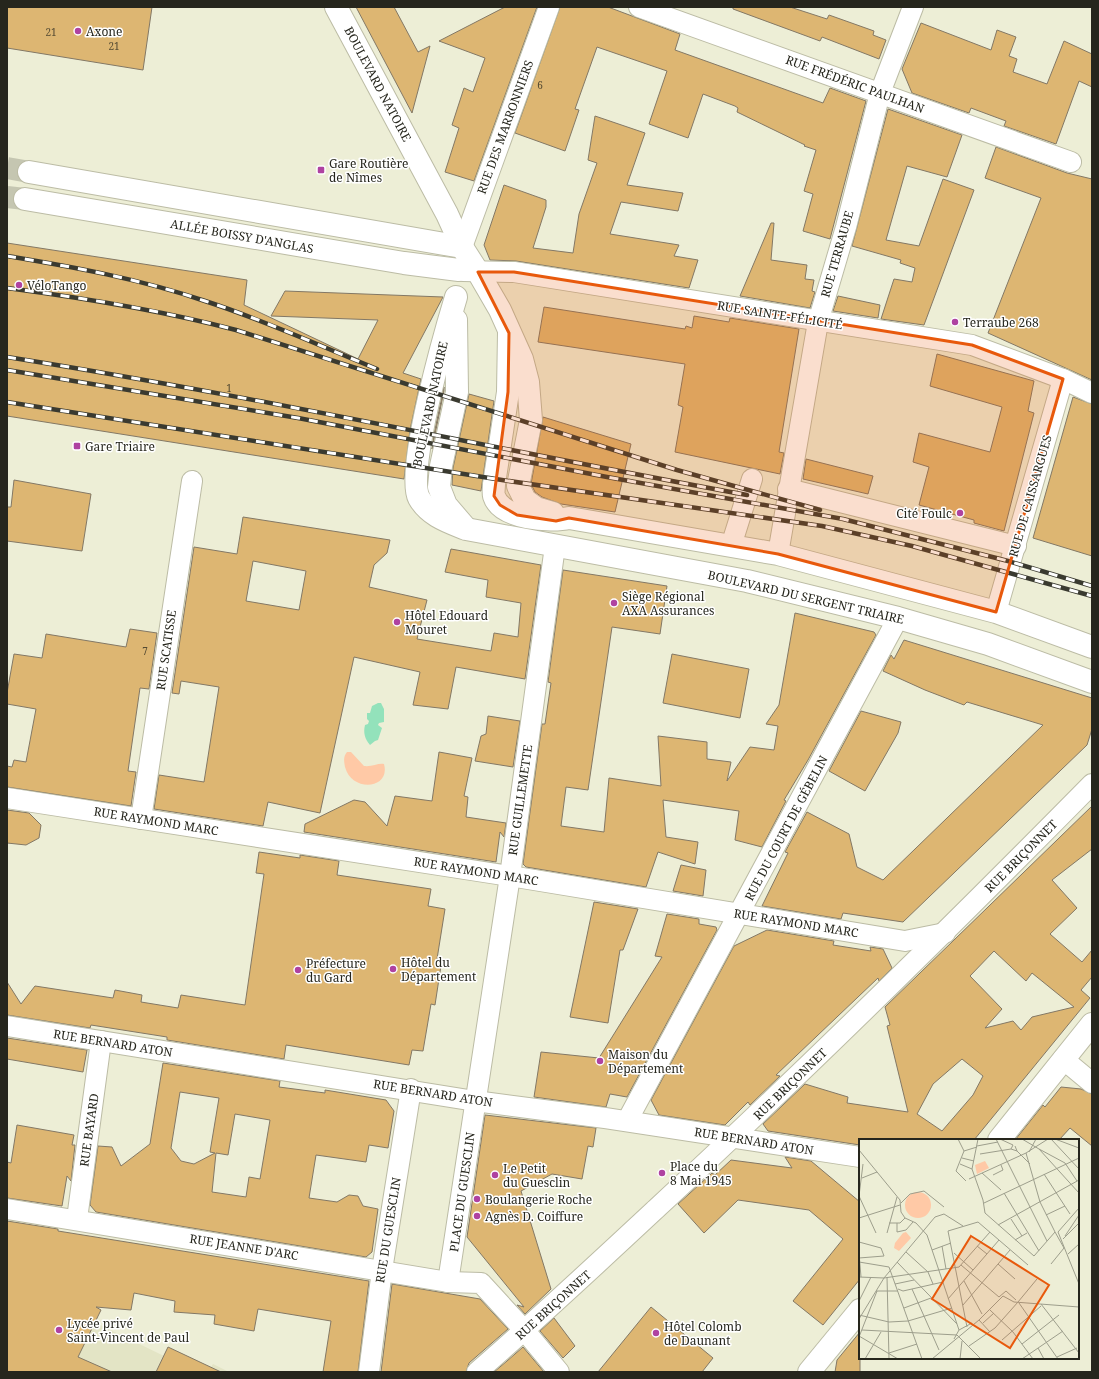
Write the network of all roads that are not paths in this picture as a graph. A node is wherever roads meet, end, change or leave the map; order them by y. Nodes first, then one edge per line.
1 (336, 7) edge
2 (549, 7) edge
3 (639, 7) edge
4 (913, 7) edge
5 (880, 93) junction
6 (1071, 162) dead end
7 (29, 172) tunnel mouth
8 (25, 199) tunnel mouth
9 (462, 247) junction
10 (469, 271) junction
11 (818, 322) junction
12 (509, 333) junction
13 (1063, 379) junction
14 (1092, 393) edge
15 (752, 479) dead end
16 (192, 481) dead end
17 (788, 489) junction
18 (569, 518) junction
19 (466, 529) joint
20 (555, 546) junction
21 (731, 546) junction
22 (1016, 546) junction
23 (778, 554) junction
24 (996, 612) junction
25 (898, 618) junction
26 (1092, 647) edge
27 (1092, 682) edge
28 (1092, 784) edge
29 (7, 798) edge
30 (141, 819) junction
31 (510, 876) junction
32 (739, 914) junction
33 (945, 933) junction
34 (1092, 1024) edge
35 (7, 1026) edge
36 (101, 1041) junction
37 (1063, 1059) junction
38 (1092, 1084) edge
39 (410, 1089) junction
40 (475, 1101) junction
41 (627, 1121) junction
42 (734, 1138) junction
43 (1000, 1139) edge
44 (859, 1157) edge
45 (7, 1209) edge
46 (77, 1219) junction
47 (382, 1270) junction
48 (448, 1282) junction
49 (859, 1311) edge
50 (525, 1331) junction
51 (369, 1372) edge
52 (477, 1372) edge
53 (560, 1372) edge
54 (809, 1372) edge

1 - 9 main road, BOULEVARD NATOIRE
2 - 9 street, RUE DES MARRONNIERS
3 - 5 street, RUE FRÉDÉRIC PAULHAN
4 - 5 street, RUE TERRAUBE
5 - 6 street, RUE FRÉDÉRIC PAULHAN
5 - 11 street, RUE TERRAUBE
7 - 9 main road
8 - 10 main road, ALLÉE BOISSY D'ANGLAS
9 - 10 main road, BOULEVARD NATOIRE
10 - 11 street, RUE SAINTE-FÉLICITÉ
10 - 12 main road
10 - 19 main road, BOULEVARD NATOIRE
11 - 13 street, RUE SAINTE-FÉLICITÉ
11 - 17 street, RUE TERRAUBE
12 - 18 main road
12 - 18 main road
13 - 14 street, RUE SAINTE-FÉLICITÉ
13 - 22 street, RUE DE CAISSARGUES
15 - 21 street
16 - 30 street, RUE SCATISSE
17 - 22 street
17 - 23 street, RUE TERRAUBE
18 - 21 main road
19 - 20 main road, BOULEVARD DU SERGENT TRIAIRE
20 - 25 main road, BOULEVARD DU SERGENT TRIAIRE
20 - 31 street, RUE GUILLEMETTE
21 - 23 main road
22 - 24 street, RUE DE CAISSARGUES
23 - 24 main road
24 - 26 main road
25 - 27 main road, BOULEVARD DU SERGENT TRIAIRE
25 - 32 street, RUE DU COURT DE GÉBELIN
28 - 33 street, RUE BRIÇONNET
29 - 30 street, RUE RAYMOND MARC
30 - 31 street, RUE RAYMOND MARC
31 - 32 street, RUE RAYMOND MARC
31 - 40 street, RUE GUILLEMETTE
32 - 33 street, RUE RAYMOND MARC
32 - 41 street, RUE DU COURT DE GÉBELIN
33 - 42 street, RUE BRIÇONNET
34 - 37 main road
35 - 36 street, RUE BERNARD ATON
36 - 39 street, RUE BERNARD ATON
36 - 46 street, RUE BAYARD
37 - 38 street
37 - 43 main road
39 - 40 street, RUE BERNARD ATON
39 - 47 street, RUE DU GUESCLIN
40 - 41 street, RUE BERNARD ATON
40 - 48 street, PLACE DU GUESCLIN
41 - 42 street, RUE BERNARD ATON
42 - 44 street, RUE BERNARD ATON
42 - 50 street, RUE BRIÇONNET
45 - 46 street, RUE JEANNE D'ARC
46 - 47 street, RUE JEANNE D'ARC
47 - 48 street, RUE JEANNE D'ARC
47 - 51 street, RUE DU GUESCLIN
48 - 50 street, RUE JEANNE D'ARC
49 - 54 main road
50 - 52 street, RUE BRIÇONNET
50 - 53 street

